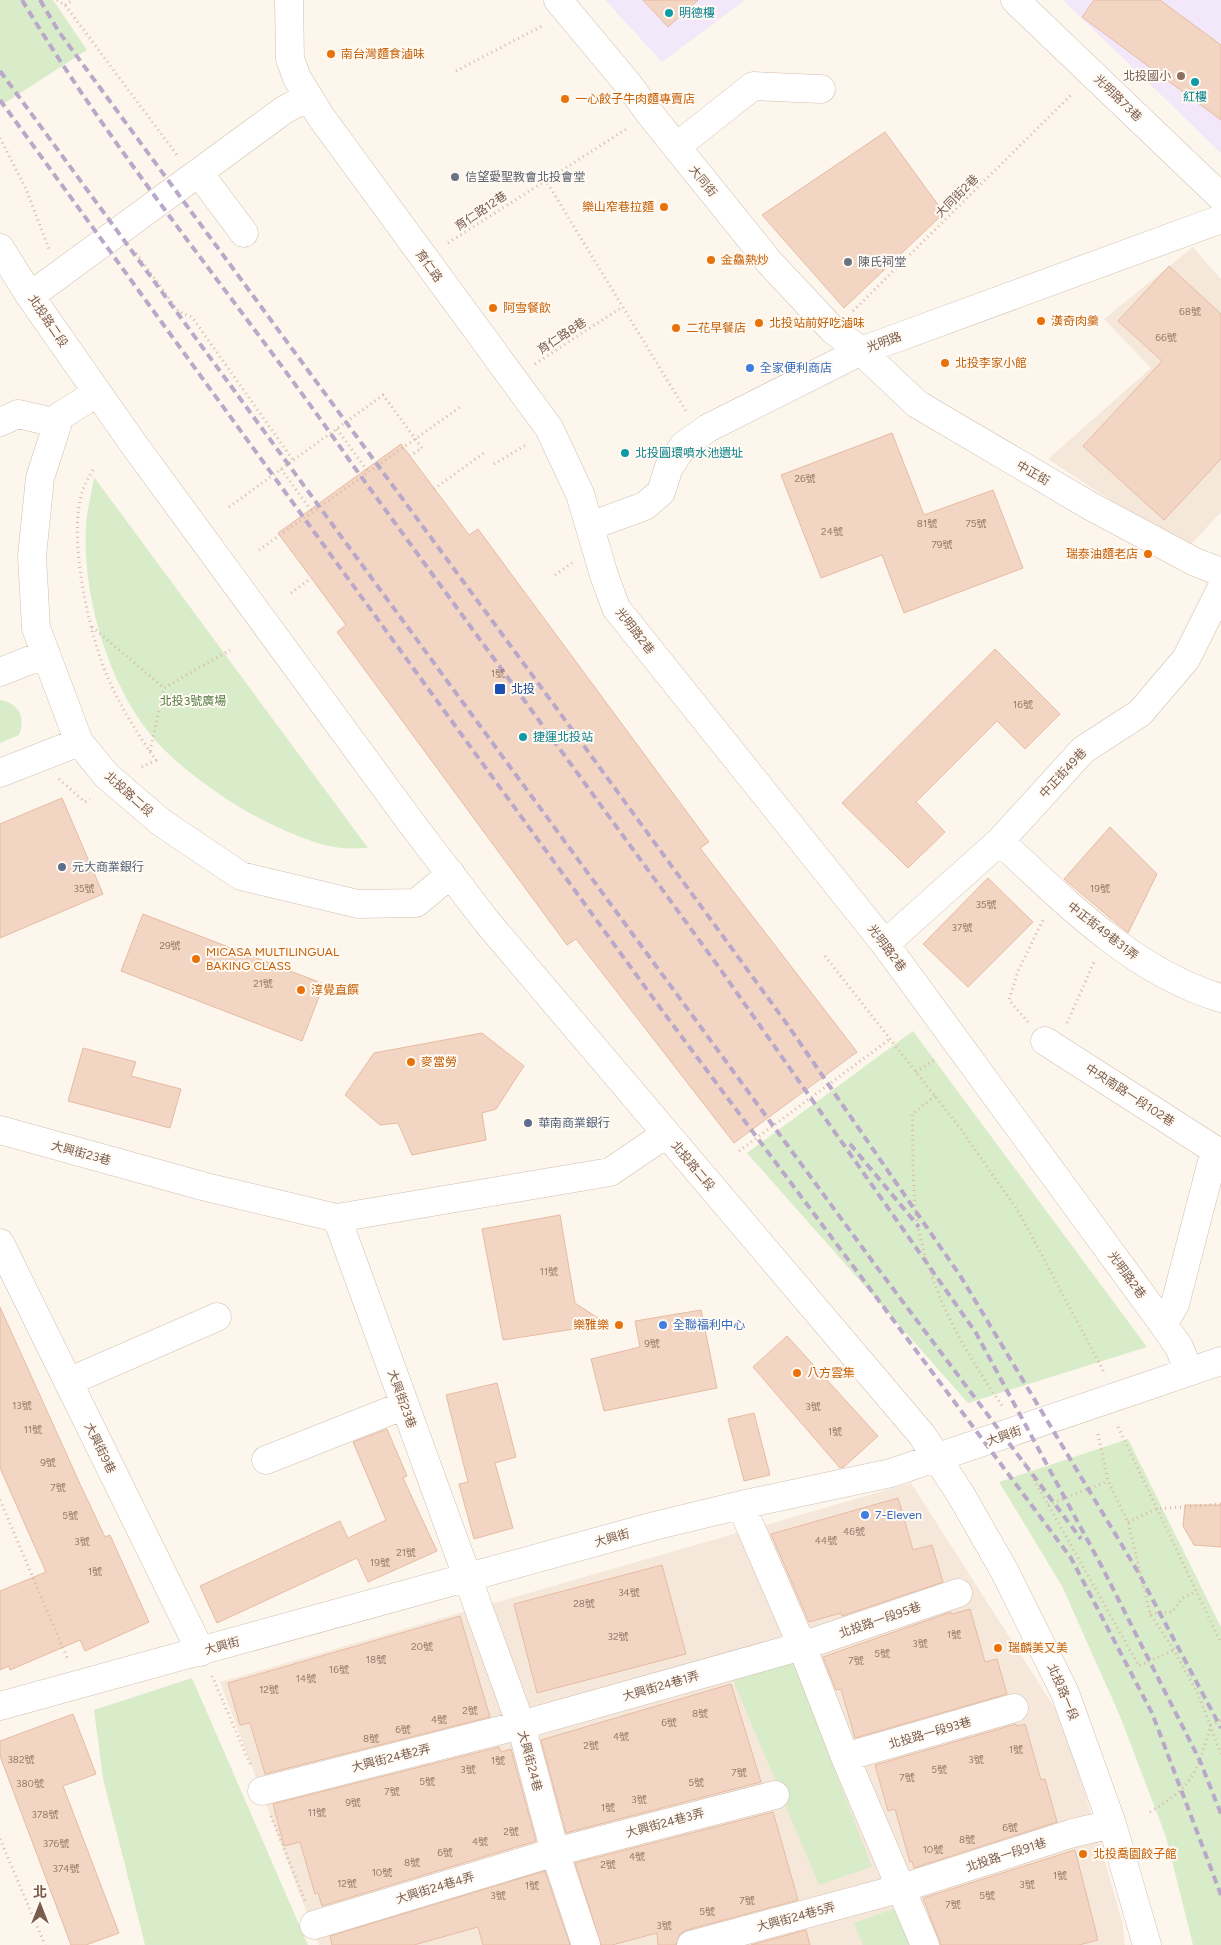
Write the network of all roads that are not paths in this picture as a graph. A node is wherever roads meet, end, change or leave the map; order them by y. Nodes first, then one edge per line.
1 (289, 0) edge
2 (1015, 0) edge
3 (562, 6) edge
4 (821, 89) dead end
5 (308, 97) junction
6 (676, 147) junction
7 (190, 167) junction
8 (1221, 196) edge
9 (1221, 219) edge
10 (244, 233) dead end
11 (0, 248) edge
12 (30, 296) junction
13 (861, 351) junction
14 (97, 392) junction
15 (0, 422) edge
16 (57, 424) junction
17 (590, 526) junction
18 (1221, 572) edge
19 (1221, 589) edge
20 (46, 654) junction
21 (0, 672) edge
22 (79, 742) junction
23 (0, 773) edge
24 (1000, 841) junction
25 (451, 874) junction
26 (885, 944) junction
27 (1221, 998) edge
28 (1050, 1044) road end
29 (0, 1130) edge
30 (666, 1134) junction
31 (1219, 1142) edge
32 (337, 1218) junction
33 (0, 1243) edge
34 (217, 1317) dead end
35 (1163, 1324) junction
36 (1221, 1361) edge
37 (1189, 1372) junction
38 (68, 1382) junction
39 (404, 1405) junction
40 (936, 1457) junction
41 (266, 1460) dead end
42 (741, 1505) junction
43 (468, 1579) junction
44 (958, 1593) dead end
45 (802, 1646) junction
46 (201, 1652) junction
47 (0, 1706) edge
48 (1014, 1708) dead end
49 (521, 1725) junction
50 (845, 1757) junction
51 (262, 1791) dead end
52 (775, 1795) dead end
53 (1112, 1824) junction
54 (556, 1852) junction
55 (902, 1888) junction
56 (314, 1925) dead end
57 (586, 1945) edge
58 (691, 1945) edge
59 (925, 1945) edge
60 (1147, 1945) edge

1 - 5 street, 育仁路
2 - 8 street, 光明路73巷
3 - 6 street, 大同街
4 - 6 street
5 - 7 street
5 - 17 street, 育仁路
6 - 13 street, 大同街
7 - 10 street
7 - 12 street
9 - 13 street, 光明路
11 - 12 street, 北投路二段
12 - 14 street, 北投路二段
13 - 17 street, 光明路
13 - 18 street, 中正街
14 - 16 street, 北投路二段
14 - 25 street, 北投路二段
15 - 16 street
16 - 20 street, 北投路二段
17 - 26 street, 光明路2巷
19 - 24 street, 中正街49巷
20 - 21 street
20 - 22 street, 北投路二段
22 - 23 street
22 - 25 street, 北投路二段
24 - 26 street, 中正街49巷
24 - 27 street, 中正街49巷31弄
25 - 30 street, 北投路二段
26 - 35 street, 光明路2巷
28 - 31 street, 中央南路一段102巷
29 - 32 street, 大興街23巷
30 - 32 street, 大興街23巷
30 - 40 street, 北投路二段
31 - 35 street
32 - 39 street, 大興街23巷
33 - 38 street, 大興街9巷
34 - 38 street
35 - 37 street, 光明路2巷
36 - 37 street, 大興街
37 - 40 street, 大興街
38 - 46 street, 大興街9巷
39 - 41 street
39 - 43 street, 大興街23巷
40 - 42 street, 大興街
40 - 53 street, 北投路一段
42 - 43 street, 大興街
42 - 45 street
43 - 46 street, 大興街
43 - 49 street, 大興街24巷
44 - 45 street, 北投路一段95巷
45 - 49 street, 大興街24巷1弄
45 - 50 street
46 - 47 street, 大興街
48 - 50 street, 北投路一段93巷
49 - 51 street, 大興街24巷2弄
49 - 54 street, 大興街24巷
50 - 55 street
52 - 54 street, 大興街24巷3弄
53 - 55 street, 北投路一段91巷
53 - 60 street, 北投路一段
54 - 56 street, 大興街24巷4弄
54 - 57 street, 大興街24巷
55 - 58 street, 大興街24巷5弄
55 - 59 street

